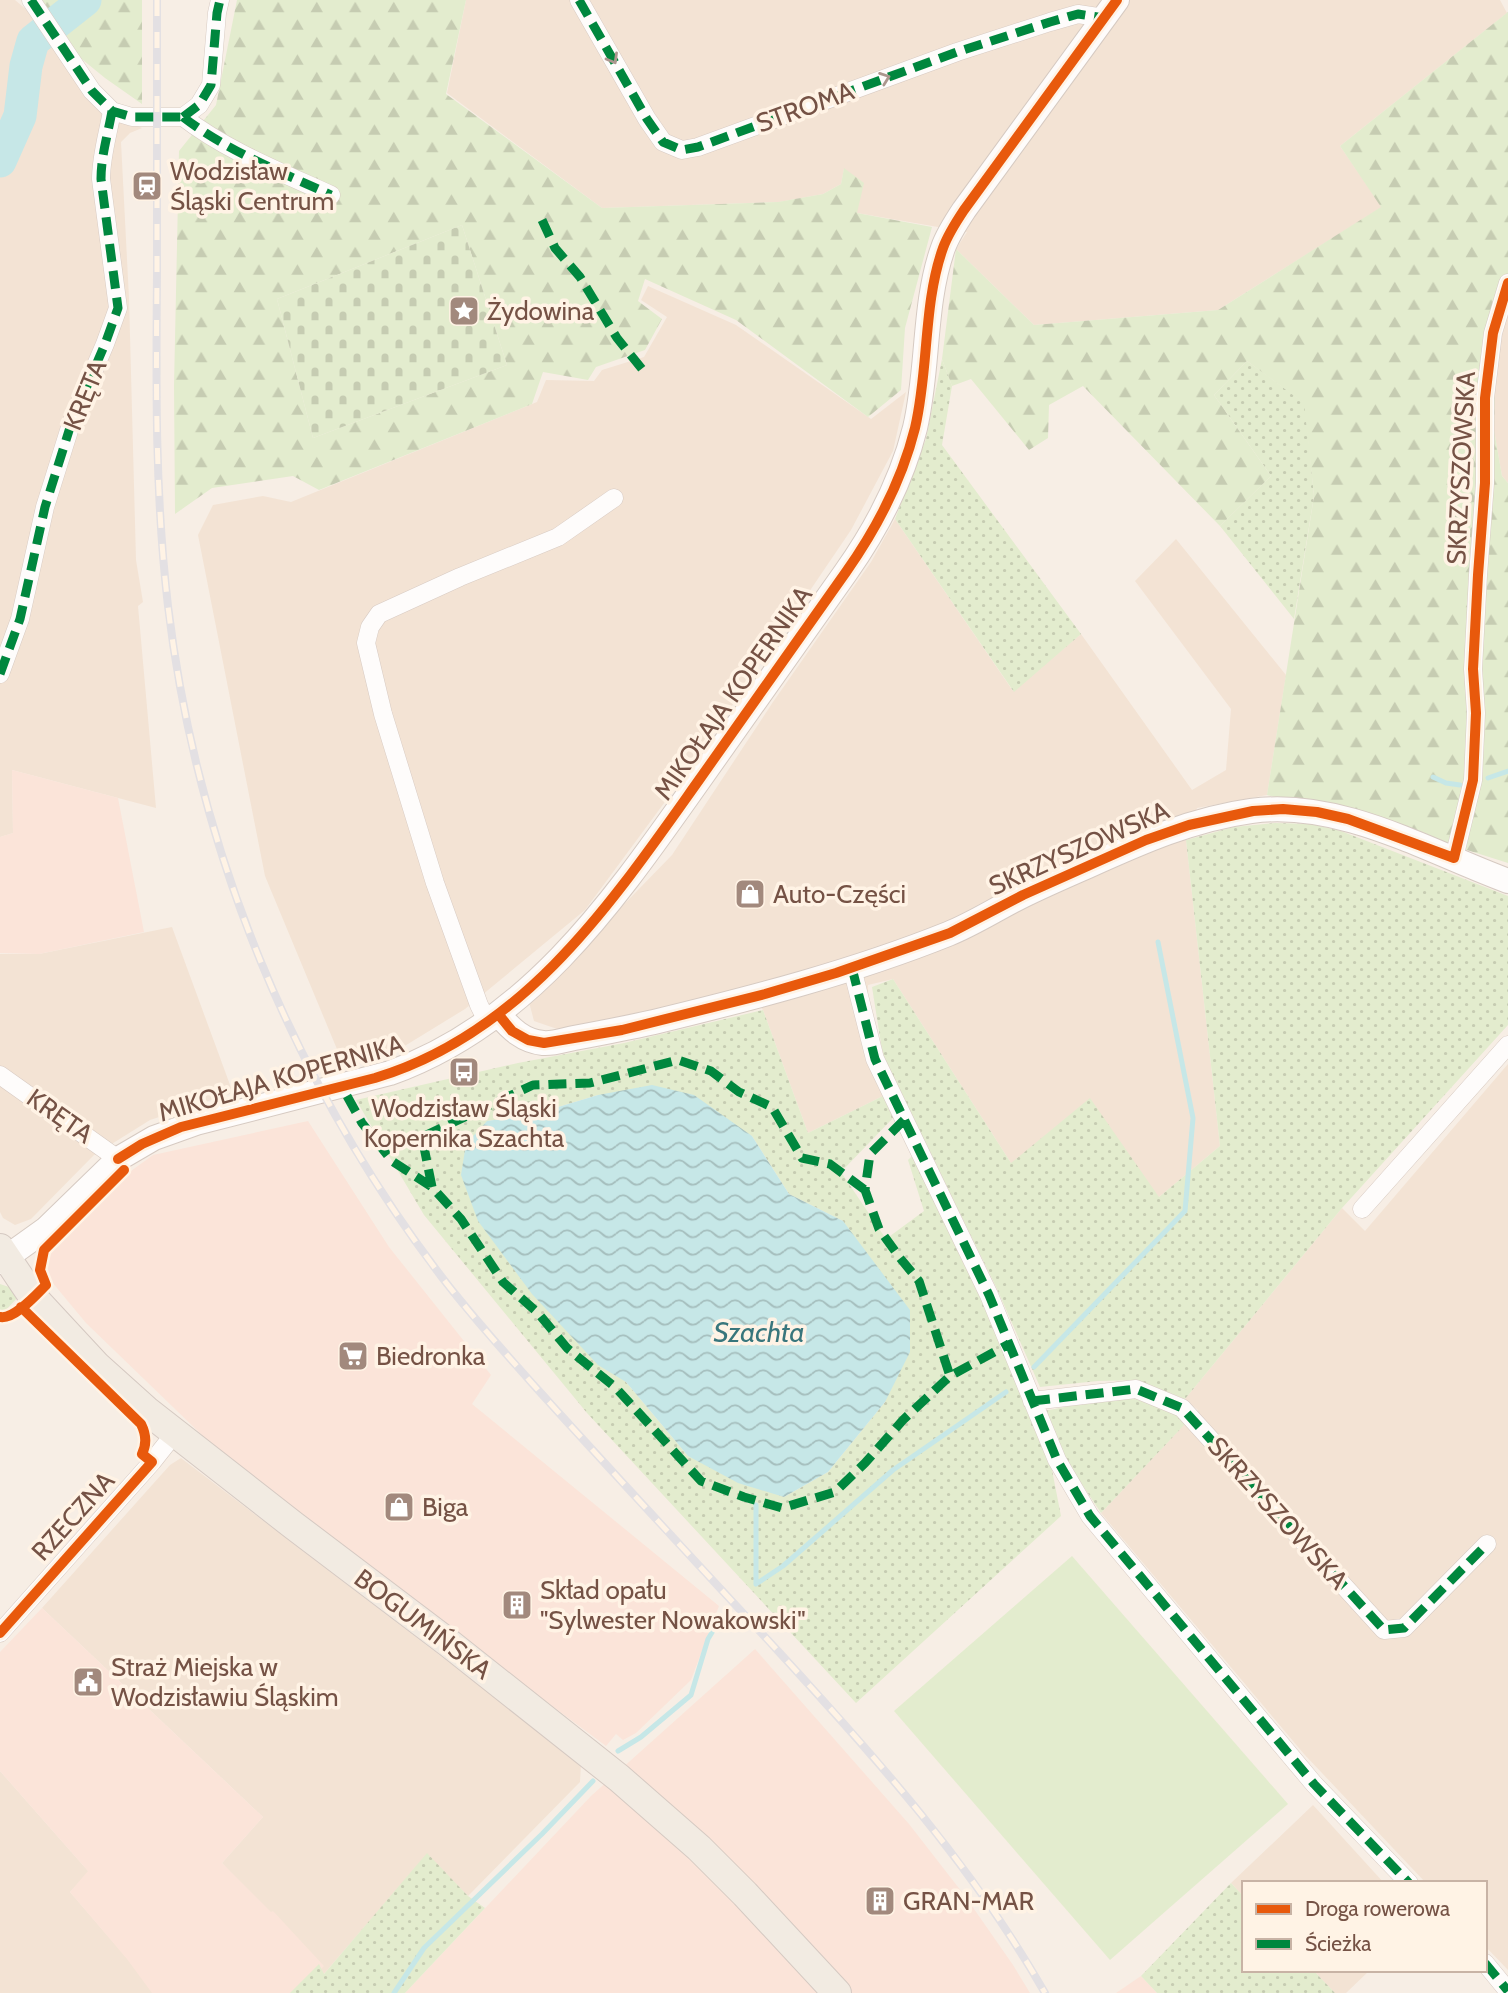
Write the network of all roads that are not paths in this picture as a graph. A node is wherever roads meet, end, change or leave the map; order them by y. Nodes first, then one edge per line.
1 (220, 0) edge
2 (579, 0) edge
3 (36, 5) edge
4 (1111, 9) edge
5 (112, 111) junction
6 (183, 117) junction
7 (331, 195) dead end
8 (1508, 283) edge
9 (614, 498) dead end
10 (0, 674) edge
11 (1454, 859) junction
12 (1508, 881) edge
13 (852, 968) junction
14 (493, 1019) junction
15 (1508, 1045) edge
16 (0, 1075) edge
17 (118, 1159) junction
18 (1362, 1209) dead end
19 (2, 1256) edge
20 (1032, 1401) junction
21 (174, 1433) junction
22 (1487, 1544) dead end
23 (0, 1633) edge
24 (1407, 1881) edge
25 (1487, 1965) edge
26 (1508, 1991) edge
27 (837, 1993) edge

1 - 6 street
2 -> 4 street, STROMA
3 - 5 street
4 - 14 street, MIKOŁAJA KOPERNIKA
5 - 6 street
5 - 10 street, KRĘTA
6 - 7 street
8 - 11 street, SKRZYSZOWSKA
9 - 14 street
11 - 12 street, SKRZYSZOWSKA
11 - 13 street, SKRZYSZOWSKA
13 - 14 street, SKRZYSZOWSKA
13 - 20 street
14 - 17 street, MIKOŁAJA KOPERNIKA
15 - 18 street
16 - 17 street, KRĘTA
17 - 19 street, MIKOŁAJA KOPERNIKA
19 - 21 main road, BOGUMIŃSKA
20 - 22 street, SKRZYSZOWSKA
20 - 24 street
21 - 23 street, RZECZNA
21 - 27 main road, BOGUMIŃSKA
25 - 26 street

